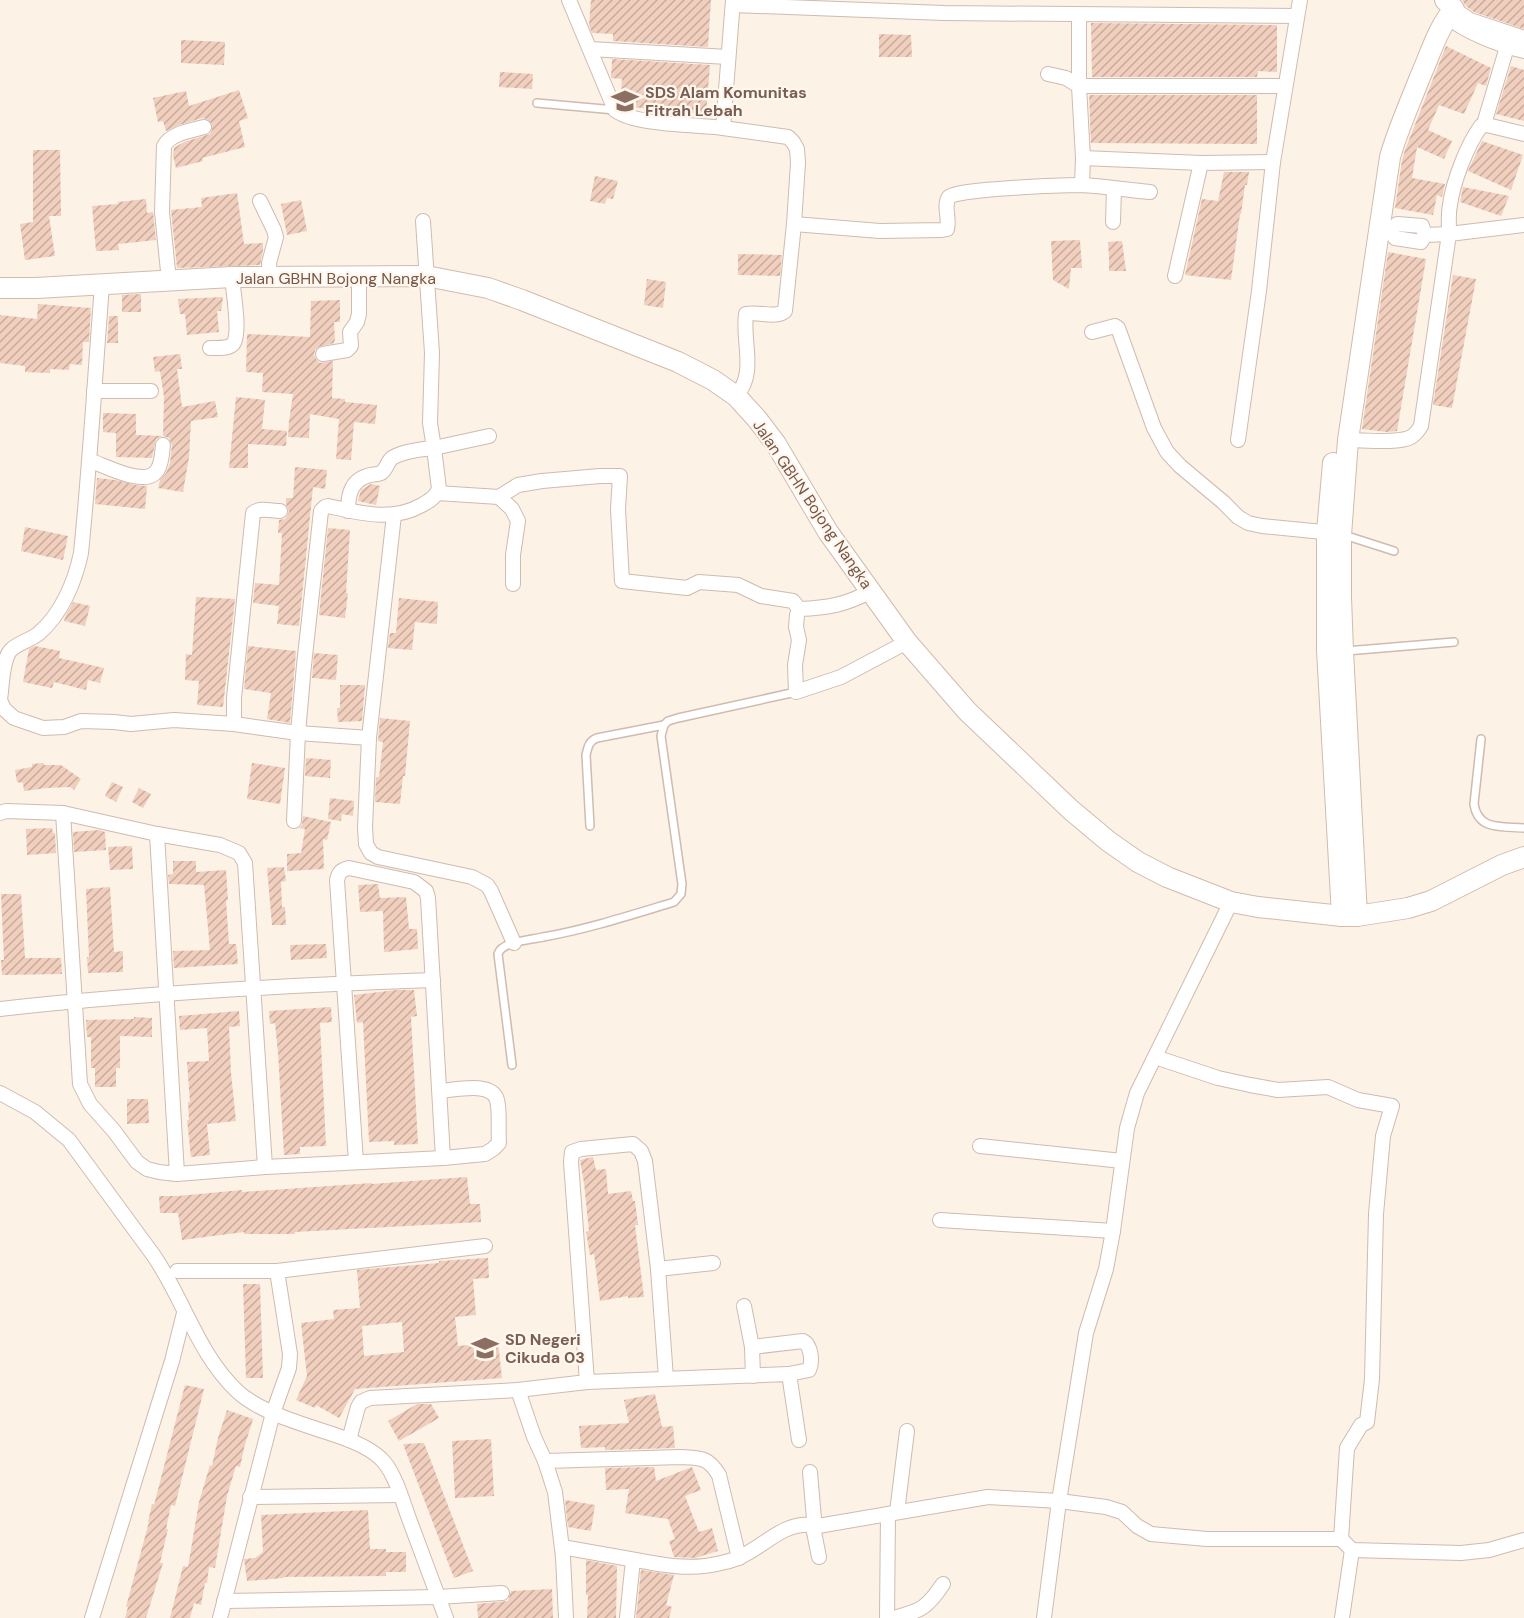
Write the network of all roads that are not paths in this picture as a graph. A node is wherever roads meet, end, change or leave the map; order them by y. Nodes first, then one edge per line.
1 (569, 0) edge
2 (1300, 0) edge
3 (733, 2) edge
4 (1443, 6) edge
5 (1079, 15) junction
6 (1297, 16) junction
7 (1524, 38) edge
8 (1507, 47) junction
9 (590, 49) junction
10 (1524, 51) edge
11 (728, 57) junction
12 (1048, 74) dead end
13 (1079, 86) junction
14 (1285, 86) junction
15 (537, 104) dead end
16 (615, 110) junction
17 (1484, 124) junction
18 (204, 127) dead end
19 (723, 128) junction
20 (1524, 134) edge
21 (1083, 158) junction
22 (1273, 162) junction
23 (1201, 163) junction
24 (1082, 185) junction
25 (1114, 189) junction
26 (1150, 192) dead end
27 (260, 201) dead end
28 (423, 221) dead end
29 (1113, 222) dead end
30 (794, 224) junction
31 (1524, 225) edge
32 (1380, 228) junction
33 (1449, 234) junction
34 (359, 276) junction
35 (426, 276) junction
36 (1175, 276) dead end
37 (270, 277) junction
38 (232, 278) junction
39 (169, 280) junction
40 (102, 285) junction
41 (0, 288) edge
42 (1092, 332) dead end
43 (210, 348) dead end
44 (323, 354) dead end
45 (94, 391) junction
46 (151, 391) dead end
47 (736, 396) junction
48 (489, 436) dead end
49 (1238, 440) dead end
50 (1348, 440) junction
51 (163, 445) dead end
52 (434, 448) junction
53 (91, 461) junction
54 (437, 494) junction
55 (499, 497) junction
56 (280, 511) dead end
57 (348, 511) junction
58 (394, 515) junction
59 (1334, 533) junction
60 (1395, 551) dead end
61 (513, 584) dead end
62 (871, 591) junction
63 (799, 609) junction
64 (908, 642) junction
65 (1454, 642) dead end
66 (1343, 651) junction
67 (796, 692) junction
68 (234, 724) junction
69 (664, 725) junction
70 (298, 733) junction
71 (369, 738) junction
72 (1481, 739) dead end
73 (0, 813) edge
74 (63, 813) junction
75 (294, 820) dead end
76 (590, 826) dead end
77 (1524, 828) edge
78 (157, 834) junction
79 (1524, 857) edge
80 (1231, 902) junction
81 (1350, 916) junction
82 (513, 943) junction
83 (433, 980) junction
84 (344, 983) junction
85 (255, 988) junction
86 (166, 994) junction
87 (76, 1001) junction
88 (0, 1009) edge
89 (1155, 1057) junction
90 (512, 1065) dead end
91 (440, 1091) junction
92 (0, 1093) edge
93 (980, 1146) dead end
94 (443, 1158) junction
95 (1122, 1161) junction
96 (356, 1162) junction
97 (265, 1167) junction
98 (177, 1174) junction
99 (940, 1220) dead end
100 (1113, 1231) junction
101 (484, 1246) dead end
102 (713, 1263) dead end
103 (658, 1269) junction
104 (177, 1271) dead end
105 (277, 1271) junction
106 (744, 1306) dead end
107 (184, 1312) junction
108 (752, 1347) junction
109 (789, 1374) junction
110 (753, 1376) junction
111 (666, 1378) junction
112 (587, 1382) junction
113 (518, 1390) junction
114 (273, 1413) junction
115 (907, 1431) dead end
116 (349, 1440) junction
117 (798, 1440) dead end
118 (545, 1461) junction
119 (810, 1472) dead end
120 (400, 1495) junction
121 (250, 1497) junction
122 (1059, 1501) junction
123 (892, 1513) junction
124 (813, 1527) junction
125 (1341, 1539) junction
126 (1524, 1540) edge
127 (562, 1547) junction
128 (1352, 1550) junction
129 (819, 1557) dead end
130 (739, 1558) junction
131 (633, 1560) junction
132 (943, 1584) dead end
133 (502, 1593) dead end
134 (438, 1597) junction
135 (224, 1601) junction
136 (92, 1618) edge
137 (220, 1618) edge
138 (446, 1618) edge
139 (566, 1618) edge
140 (627, 1618) edge
141 (888, 1618) edge
142 (893, 1618) edge
143 (1044, 1618) edge
144 (1341, 1618) edge

1 - 9 street
2 - 6 street
3 - 5 street
3 - 11 street
4 - 7 street
4 - 8 street
4 - 32 street
5 - 6 street
5 - 13 street
6 - 14 street
8 - 10 street
8 - 17 street
9 - 11 street
9 - 16 street
11 - 19 street
12 - 13 street
13 - 14 street
13 - 21 street
14 - 22 street
15 - 16 lane
16 - 19 street
17 - 20 street
17 - 33 street
18 - 39 street
19 - 30 street
21 - 23 street
21 - 24 street
22 - 23 street
22 - 49 street
23 - 36 street
24 - 25 street
24 - 30 street
25 - 26 street
25 - 29 street
27 - 37 street
28 - 35 street
30 - 47 street
31 - 33 street
32 - 33 street
32 - 50 street
32 - 59 street
33 - 50 street
34 - 35 street, Jalan GBHN Bojong Nangka
34 - 37 street, Jalan GBHN Bojong Nangka
34 - 44 street
35 - 47 street, Jalan GBHN Bojong Nangka
35 - 52 street
37 - 38 street, Jalan GBHN Bojong Nangka
38 - 39 street, Jalan GBHN Bojong Nangka
38 - 43 street
39 - 40 street, Jalan GBHN Bojong Nangka
40 - 41 street, Jalan GBHN Bojong Nangka
40 - 45 street
42 - 59 street
45 - 46 street
45 - 53 street
47 - 62 street, Jalan GBHN Bojong Nangka
48 - 52 street
50 - 59 street
51 - 53 street
52 - 54 street
52 - 57 street
53 - 68 street
54 - 55 street
54 - 58 street
55 - 61 street
55 - 63 street
56 - 68 street
57 - 58 street
57 - 70 street
58 - 71 street
59 - 60 lane
59 - 66 street
59 - 81 street
62 - 63 street
62 - 64 street, Jalan GBHN Bojong Nangka
63 - 67 street
64 - 67 street
64 - 80 street, Jalan GBHN Bojong Nangka
65 - 66 lane
66 - 81 street
67 - 69 lane
68 - 70 street
69 - 76 lane
69 - 82 lane
70 - 71 street
70 - 75 street
71 - 82 street
72 - 77 lane
73 - 74 street
74 - 78 street
74 - 87 street
78 - 85 street
78 - 86 street
79 - 81 street, Jalan GBHN Bojong Nangka
80 - 81 street, Jalan GBHN Bojong Nangka
80 - 89 street
82 - 90 lane
83 - 84 street
83 - 84 street
83 - 91 street
84 - 85 street
84 - 96 street
85 - 86 street
85 - 97 street
86 - 87 street
86 - 98 street
87 - 88 street
87 - 98 street
89 - 95 street
89 - 125 street
91 - 94 street
91 - 94 street
92 - 107 street
93 - 95 street
94 - 96 street
95 - 100 street
96 - 97 street
97 - 98 street
99 - 100 street
100 - 122 street
101 - 105 street
102 - 103 street
103 - 111 street
103 - 112 street
104 - 105 street
105 - 114 street
106 - 108 street
107 - 114 street
107 - 136 street
108 - 109 street
108 - 110 street
109 - 110 street
109 - 117 street
110 - 111 street
111 - 112 street
112 - 113 street
113 - 116 street
113 - 118 street
114 - 116 street
114 - 121 street
115 - 123 street
116 - 120 street
118 - 127 street
118 - 130 street
119 - 124 street
120 - 121 street
120 - 134 street
121 - 135 street
122 - 123 street
122 - 125 street
122 - 143 street
123 - 124 street
123 - 141 street
124 - 129 street
124 - 130 street
125 - 128 street
126 - 128 street
127 - 131 street
127 - 139 street
128 - 144 street
130 - 131 street
131 - 140 street
132 - 142 street
133 - 134 street
134 - 135 street
134 - 138 street
135 - 137 street

